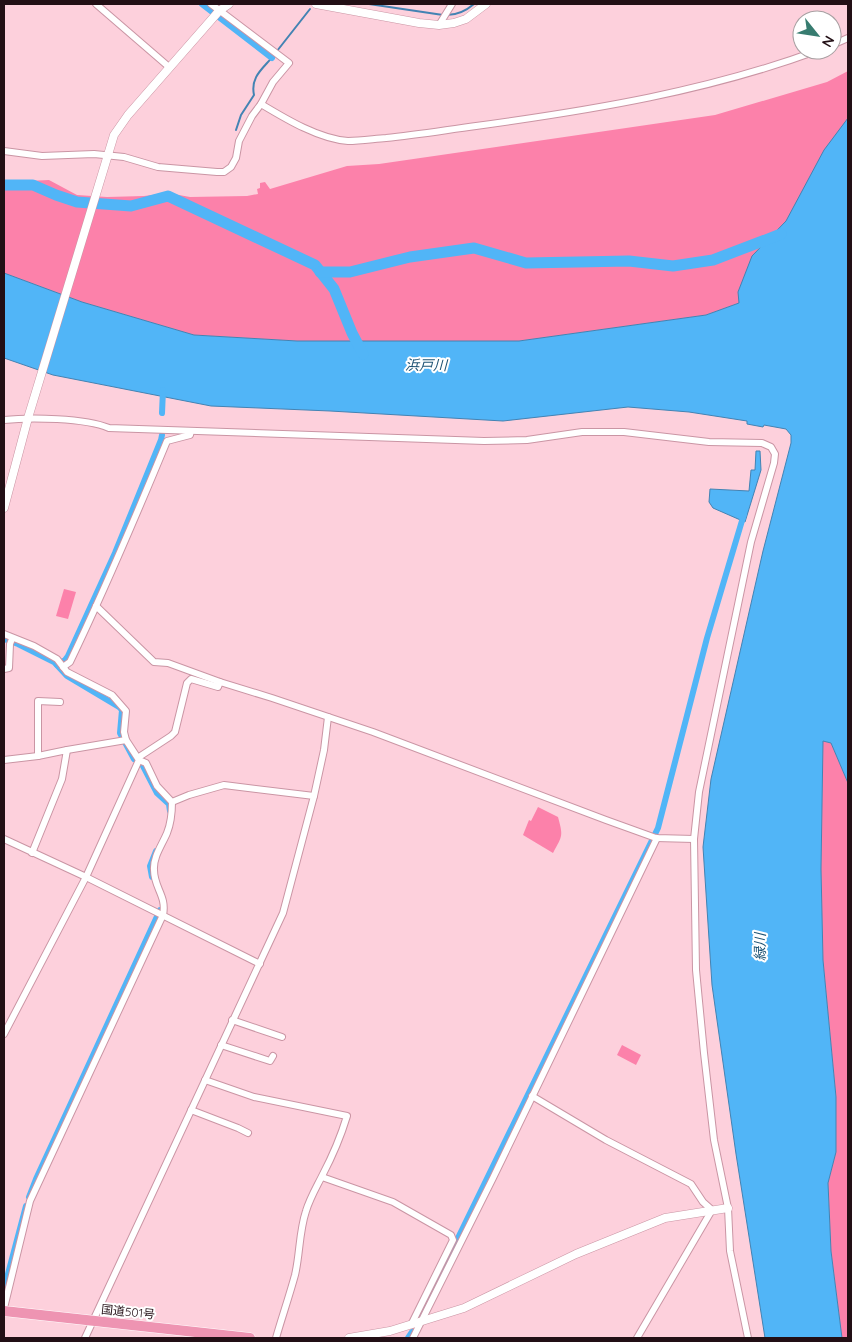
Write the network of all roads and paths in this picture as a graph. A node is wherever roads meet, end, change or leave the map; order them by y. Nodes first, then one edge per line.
1 (96, 4) edge
2 (210, 4) edge
3 (229, 4) edge
4 (316, 4) edge
5 (452, 4) edge
6 (486, 4) edge
7 (219, 11) junction
8 (438, 25) junction
9 (792, 60) edge
10 (169, 67) junction
11 (261, 104) junction
12 (4, 151) edge
13 (107, 155) junction
14 (29, 415) junction
15 (4, 420) edge
16 (191, 431) junction
17 (4, 508) edge
18 (96, 606) junction
19 (4, 634) edge
20 (11, 641) junction
21 (61, 664) junction
22 (4, 669) edge
23 (220, 682) junction
24 (57, 704) dead end
25 (328, 717) junction
26 (124, 740) junction
27 (67, 750) junction
28 (38, 756) junction
29 (139, 758) junction
30 (4, 760) edge
31 (314, 796) junction
32 (172, 802) junction
33 (654, 837) junction
34 (4, 839) edge
35 (694, 839) junction
36 (32, 853) junction
37 (86, 877) junction
38 (160, 914) junction
39 (260, 964) junction
40 (232, 1020) junction
41 (4, 1034) edge
42 (282, 1037) dead end
43 (221, 1044) junction
44 (273, 1056) dead end
45 (205, 1080) junction
46 (532, 1096) junction
47 (191, 1110) junction
48 (248, 1133) dead end
49 (322, 1177) junction
50 (728, 1208) junction
51 (712, 1210) junction
52 (4, 1310) edge
53 (94, 1321) junction
54 (420, 1323) junction
55 (411, 1325) junction
56 (85, 1338) edge
57 (250, 1338) edge
58 (276, 1338) edge
59 (349, 1338) edge
60 (413, 1338) edge
61 (637, 1338) edge
62 (748, 1338) edge

1 - 10 street
2 - 7 street
3 - 7 street
4 - 8 street
5 - 8 street
6 - 8 street
7 - 10 street
7 - 11 street
9 - 11 street
10 - 13 street
11 - 13 street
12 - 13 street
13 - 14 street
14 - 15 street
14 - 16 street
14 - 17 street
16 - 18 street
16 - 35 street
18 - 21 street
18 - 23 street
19 - 20 street
20 - 21 street
20 - 22 street
21 - 26 street
23 - 25 street
23 - 29 street
24 - 28 street
25 - 31 street
25 - 33 street
26 - 27 street
26 - 29 street
27 - 28 street
27 - 36 street
28 - 30 street
29 - 32 street
29 - 37 street
31 - 32 street
31 - 39 street
32 - 38 street
33 - 35 street
33 - 46 street
34 - 36 street
35 - 50 street
36 - 37 street
37 - 38 street
37 - 41 street
38 - 39 street
38 - 52 street
39 - 40 street
40 - 42 street
40 - 43 street
43 - 44 street
43 - 45 street
45 - 47 street
45 - 49 street
46 - 51 street
46 - 54 street
47 - 48 street
47 - 53 street
49 - 55 street
49 - 58 street
50 - 51 street
50 - 62 street
51 - 54 street
51 - 61 street
52 - 53 highway, 国道501号
53 - 56 street
53 - 57 highway, 国道501号
54 - 55 street
54 - 60 street
55 - 59 street

